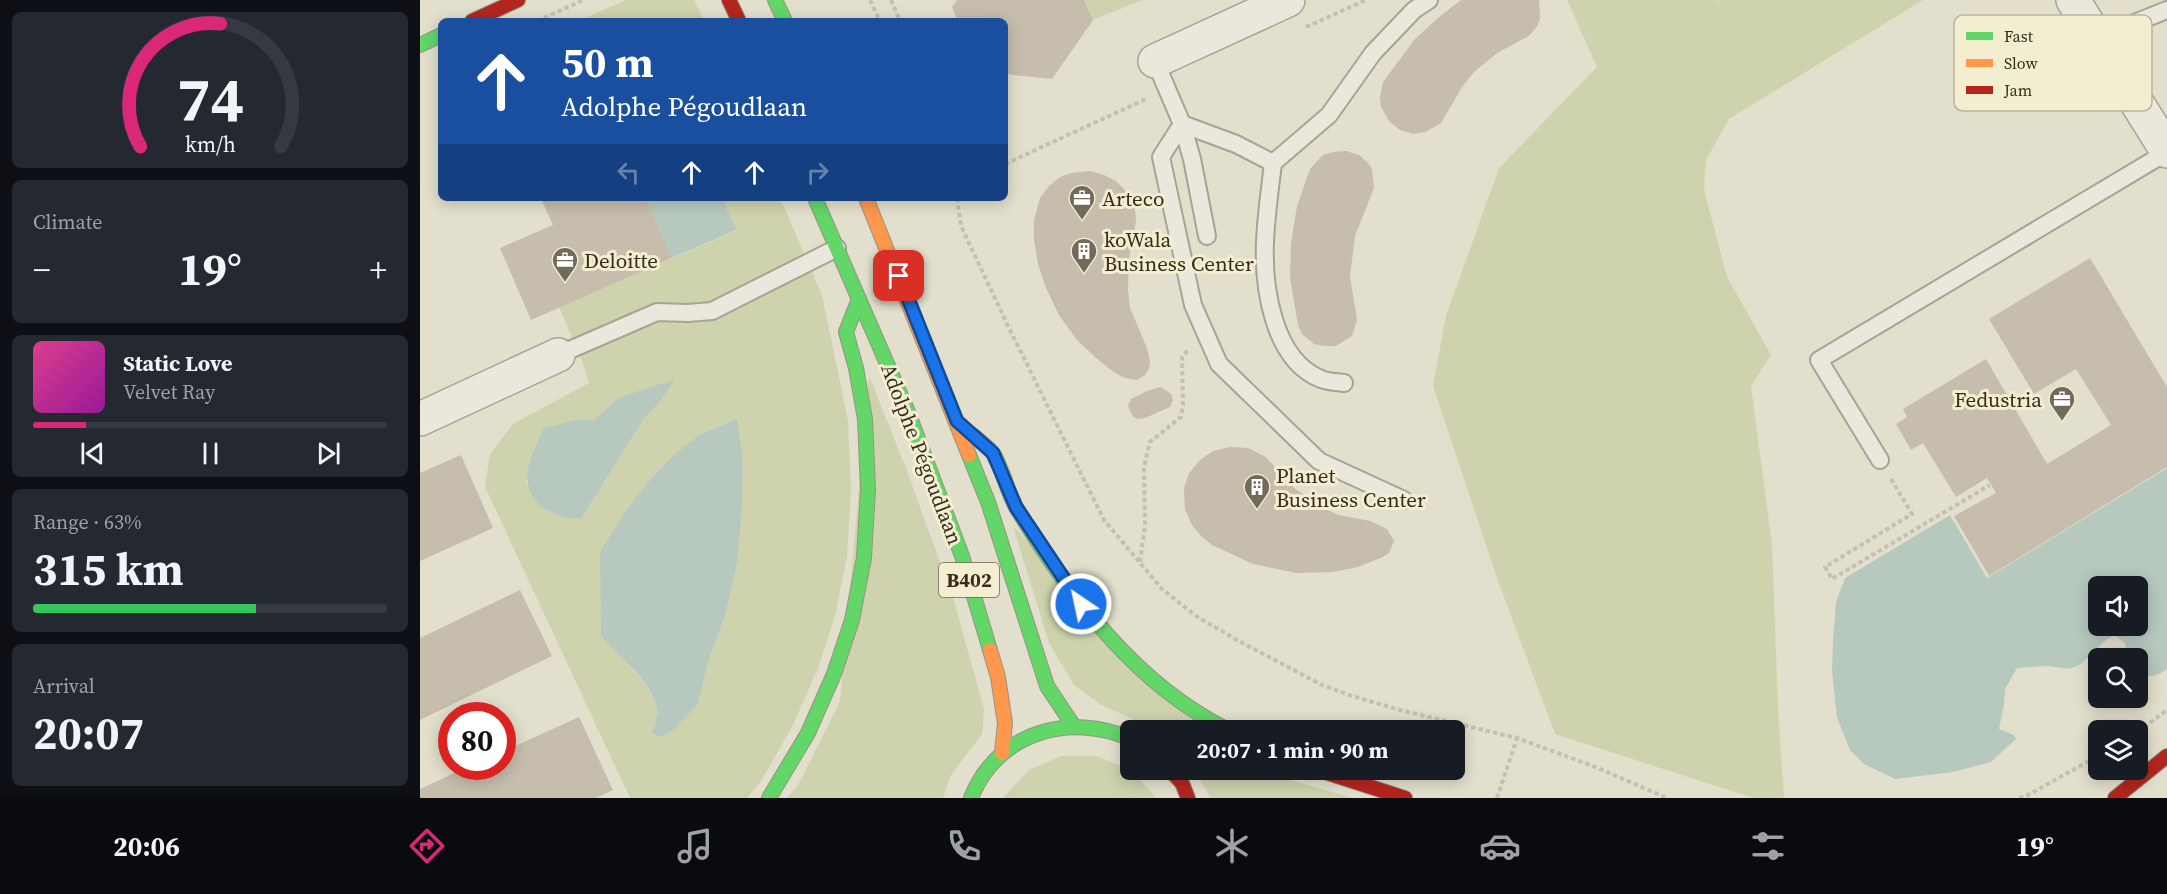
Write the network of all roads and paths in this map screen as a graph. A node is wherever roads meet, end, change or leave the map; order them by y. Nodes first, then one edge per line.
1 (518, 0) edge
2 (583, 0) edge
3 (729, 0) edge
4 (775, 0) edge
5 (870, 0) edge
6 (891, 0) edge
7 (1288, 0) edge
8 (1429, 0) edge
9 (2073, 0) edge
10 (2167, 10) edge
11 (2082, 15) edge
12 (2152, 16) edge
13 (479, 18) edge
14 (544, 18) edge
15 (738, 18) edge
16 (783, 18) edge
17 (879, 18) edge
18 (899, 18) edge
19 (438, 36) edge
20 (420, 45) edge
21 (1161, 76) junction
22 (2144, 111) edge
23 (1182, 124) junction
24 (2165, 144) edge
25 (1008, 162) edge
26 (1273, 163) junction
27 (816, 201) edge
28 (867, 201) edge
29 (957, 201) edge
30 (1207, 236) dead end
31 (837, 248) junction
32 (859, 299) junction
33 (1205, 329) junction
34 (558, 355) joint
35 (1344, 383) dead end
36 (420, 419) edge
37 (957, 421) junction
38 (1880, 460) joint
39 (1990, 485) dead end
40 (1404, 500) dead end
41 (1140, 562) junction
42 (2167, 710) edge
43 (1208, 720) edge
44 (2148, 724) edge
45 (1073, 725) junction
46 (1120, 732) edge
47 (1517, 738) junction
48 (1002, 753) junction
49 (2167, 756) edge
50 (2088, 762) edge
51 (1179, 780) edge
52 (1349, 780) edge
53 (769, 798) edge
54 (971, 798) edge
55 (1188, 798) edge
56 (1405, 798) edge
57 (1497, 798) edge
58 (1667, 798) edge
59 (2019, 798) edge
60 (2115, 798) edge

1 - 13 main road
2 - 14 path
3 - 15 main road
4 - 16 main road
5 - 17 path
6 - 18 path
7 - 21 street
8 - 26 lane
9 - 11 street
10 - 12 lane
19 - 20 main road
21 - 23 lane
21 - 25 path
22 - 24 street
23 - 26 lane
23 - 30 lane
23 - 33 lane
24 - 38 lane
26 - 35 lane
27 - 31 main road, Adolphe Pégoudlaan / B402
28 - 37 main road, Adolphe Pégoudlaan / B402
29 - 41 path
31 - 32 main road, Adolphe Pégoudlaan / B402
31 - 34 lane
32 - 48 main road, Adolphe Pégoudlaan / B402
32 - 53 main road
33 - 40 lane
33 - 41 path
34 - 36 street
37 - 43 main road
37 - 45 main road, Adolphe Pégoudlaan / B402
38 - 39 path
41 - 47 path
42 - 44 path
45 - 46 main road
45 - 48 main road
47 - 57 path
47 - 58 path
48 - 54 main road
49 - 60 main road
50 - 59 path
51 - 55 main road
52 - 56 main road

